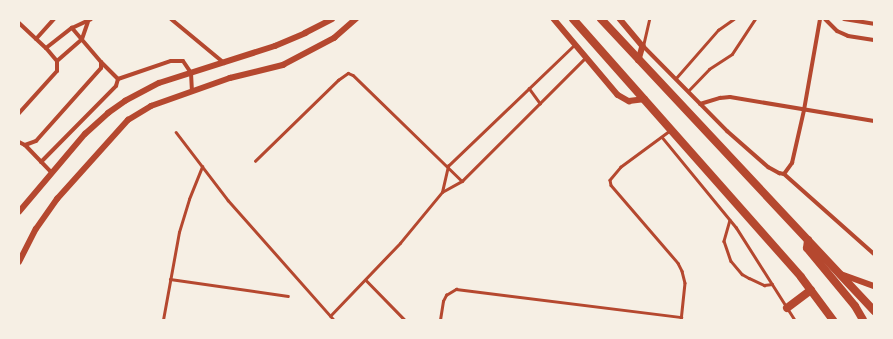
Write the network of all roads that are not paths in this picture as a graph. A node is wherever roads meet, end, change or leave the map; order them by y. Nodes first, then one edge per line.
1 (54, 19) edge
2 (171, 19) edge
3 (332, 19) edge
4 (356, 19) edge
5 (554, 19) edge
6 (573, 19) edge
7 (601, 19) edge
8 (620, 19) edge
9 (649, 19) edge
10 (734, 19) edge
11 (755, 19) edge
12 (820, 19) edge
13 (825, 19) edge
14 (844, 19) edge
15 (88, 20) edge
16 (19, 23) edge
17 (874, 24) edge
18 (72, 28) junction
19 (36, 38) junction
20 (82, 39) junction
21 (874, 40) edge
22 (575, 44) junction
23 (643, 46) junction
24 (46, 48) junction
25 (586, 57) junction
26 (639, 60) junction
27 (57, 61) junction
28 (101, 62) junction
29 (224, 63) junction
30 (191, 73) junction
31 (118, 79) junction
32 (675, 79) junction
33 (529, 88) junction
34 (192, 91) junction
35 (688, 92) junction
36 (645, 99) junction
37 (540, 103) junction
38 (700, 104) junction
39 (804, 110) junction
40 (19, 113) edge
41 (874, 121) edge
42 (672, 129) junction
43 (176, 132) dead end
44 (662, 137) junction
45 (19, 142) edge
46 (25, 145) junction
47 (255, 161) dead end
48 (42, 162) junction
49 (202, 166) junction
50 (448, 166) junction
51 (52, 172) junction
52 (784, 174) junction
53 (462, 181) junction
54 (442, 192) junction
55 (19, 212) edge
56 (730, 220) junction
57 (808, 240) junction
58 (874, 254) edge
59 (19, 262) edge
60 (839, 273) junction
61 (170, 279) junction
62 (366, 280) junction
63 (772, 284) junction
64 (874, 286) edge
65 (811, 290) junction
66 (288, 296) dead end
67 (787, 308) junction
68 (874, 311) edge
69 (330, 316) junction
70 (681, 318) edge
71 (830, 318) edge
72 (163, 320) edge
73 (334, 320) edge
74 (405, 320) edge
75 (440, 320) edge
76 (795, 320) edge
77 (863, 320) edge

1 - 19 street
2 - 29 street
3 - 29 street
4 - 34 street
5 - 22 street
6 - 36 highway
7 - 26 highway
8 - 23 street
9 - 23 lane
10 - 32 lane
11 - 35 lane
12 - 39 street
13 - 21 street
14 - 17 street
15 - 18 street
15 - 20 street
16 - 19 street
18 - 20 street
18 - 24 street
19 - 24 street
20 - 27 street
20 - 28 street
22 - 25 street
22 - 33 lane
23 - 26 street
23 - 32 street
24 - 27 street
25 - 36 street
25 - 37 lane
26 - 57 highway
27 - 40 street
28 - 31 street
28 - 46 street
29 - 30 street
30 - 31 street
30 - 34 street
30 - 51 street
31 - 48 street
32 - 35 street
33 - 37 lane
33 - 50 lane
34 - 59 street
35 - 38 street
36 - 42 highway
37 - 53 lane
38 - 39 street
38 - 52 street
39 - 41 street
39 - 52 street
42 - 44 lane
42 - 65 highway
43 - 49 lane
44 - 56 lane
44 - 70 lane
45 - 46 street
46 - 48 street
47 - 50 lane
48 - 51 street
49 - 61 lane
49 - 69 lane
50 - 53 lane
50 - 54 lane
51 - 55 street
52 - 58 street
53 - 54 lane
54 - 62 lane
56 - 63 lane
56 - 63 lane
57 - 60 highway
57 - 77 highway
60 - 64 street
60 - 68 highway
61 - 66 lane
61 - 72 lane
62 - 69 lane
62 - 74 lane
63 - 67 lane
65 - 67 highway
65 - 71 highway
67 - 76 lane
69 - 73 lane
70 - 75 lane

